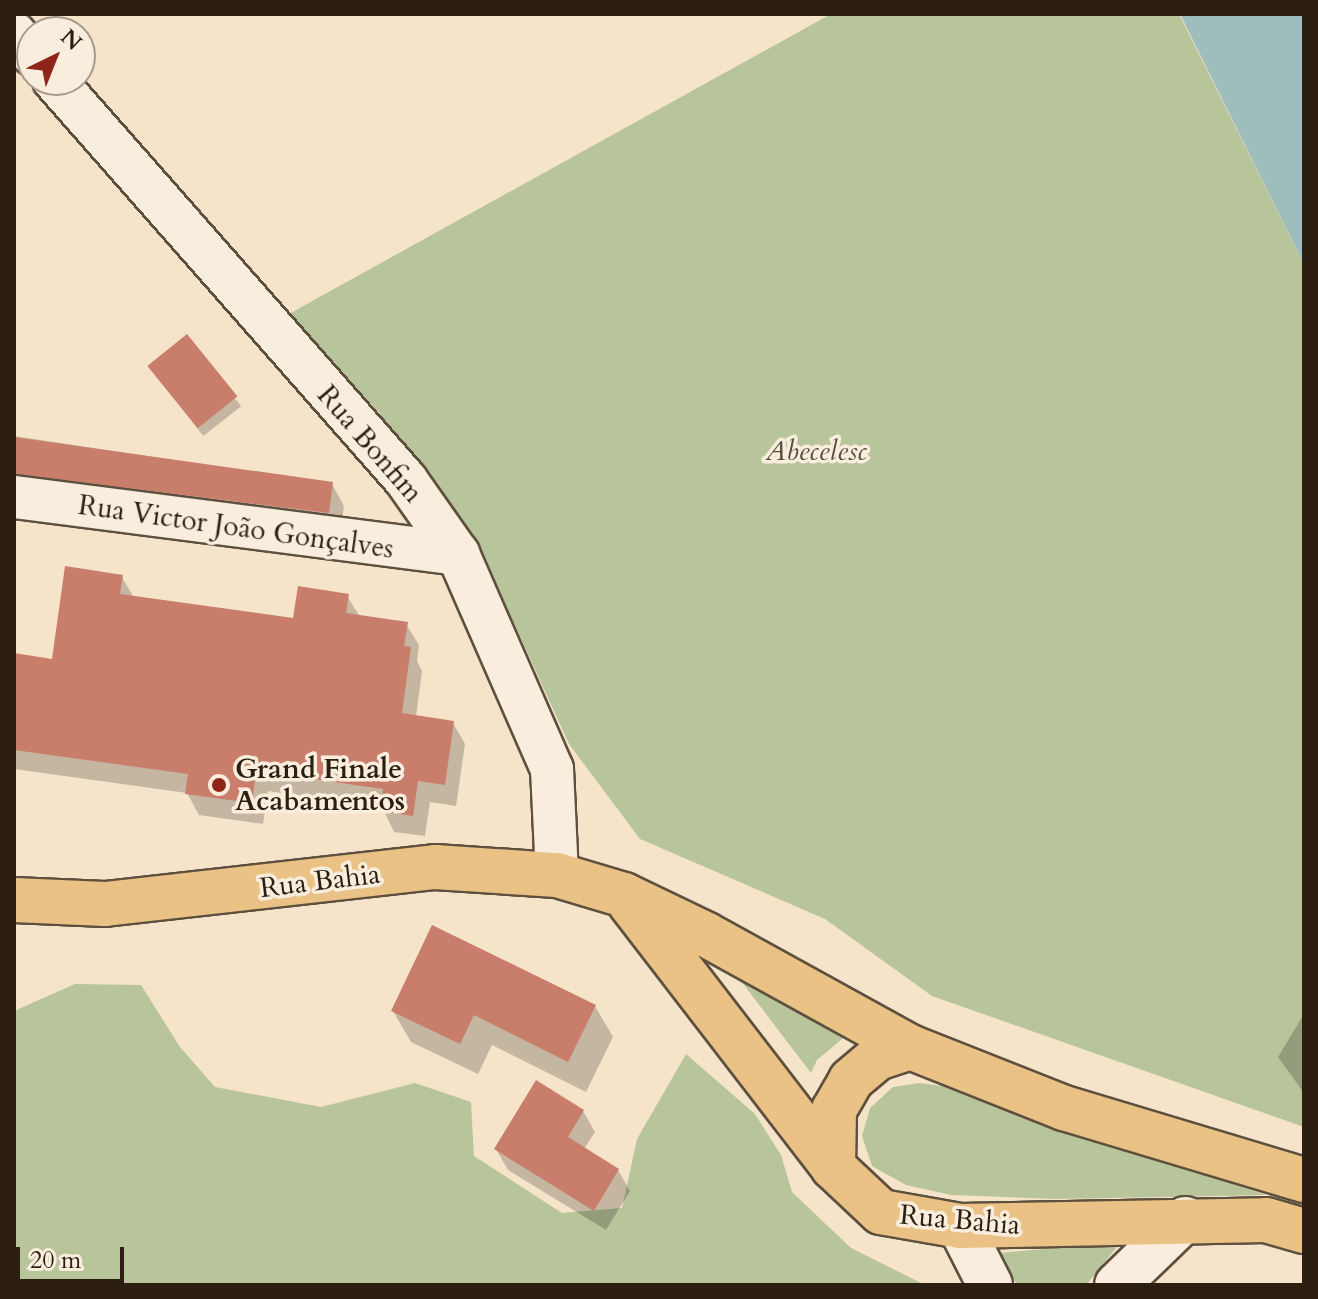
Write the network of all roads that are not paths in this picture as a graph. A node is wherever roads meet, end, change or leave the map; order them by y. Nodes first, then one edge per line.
1 (68, 96) edge
2 (14, 497) edge
3 (458, 554) junction
4 (557, 875) junction
5 (624, 895) junction
6 (14, 900) edge
7 (910, 1047) junction
8 (833, 1167) junction
9 (1304, 1180) edge
10 (1185, 1219) junction
11 (960, 1226) junction
12 (1304, 1231) edge
13 (990, 1285) edge
14 (1117, 1285) edge

1 - 3 street, Rua Bonfim
2 - 3 street, Rua Victor João Gonçalves
3 - 4 street, Rua Bonfim
4 - 5 main road, Rua Bahia
4 - 6 main road, Rua Bahia
5 - 7 main road, Rua Bahia
5 - 8 main road, Rua Bahia
7 - 8 main road
7 - 9 main road, Rua Bahia
8 - 11 main road, Rua Bahia
10 - 11 main road, Rua Bahia
10 - 12 main road, Rua Bahia
10 - 14 street
11 - 13 street

